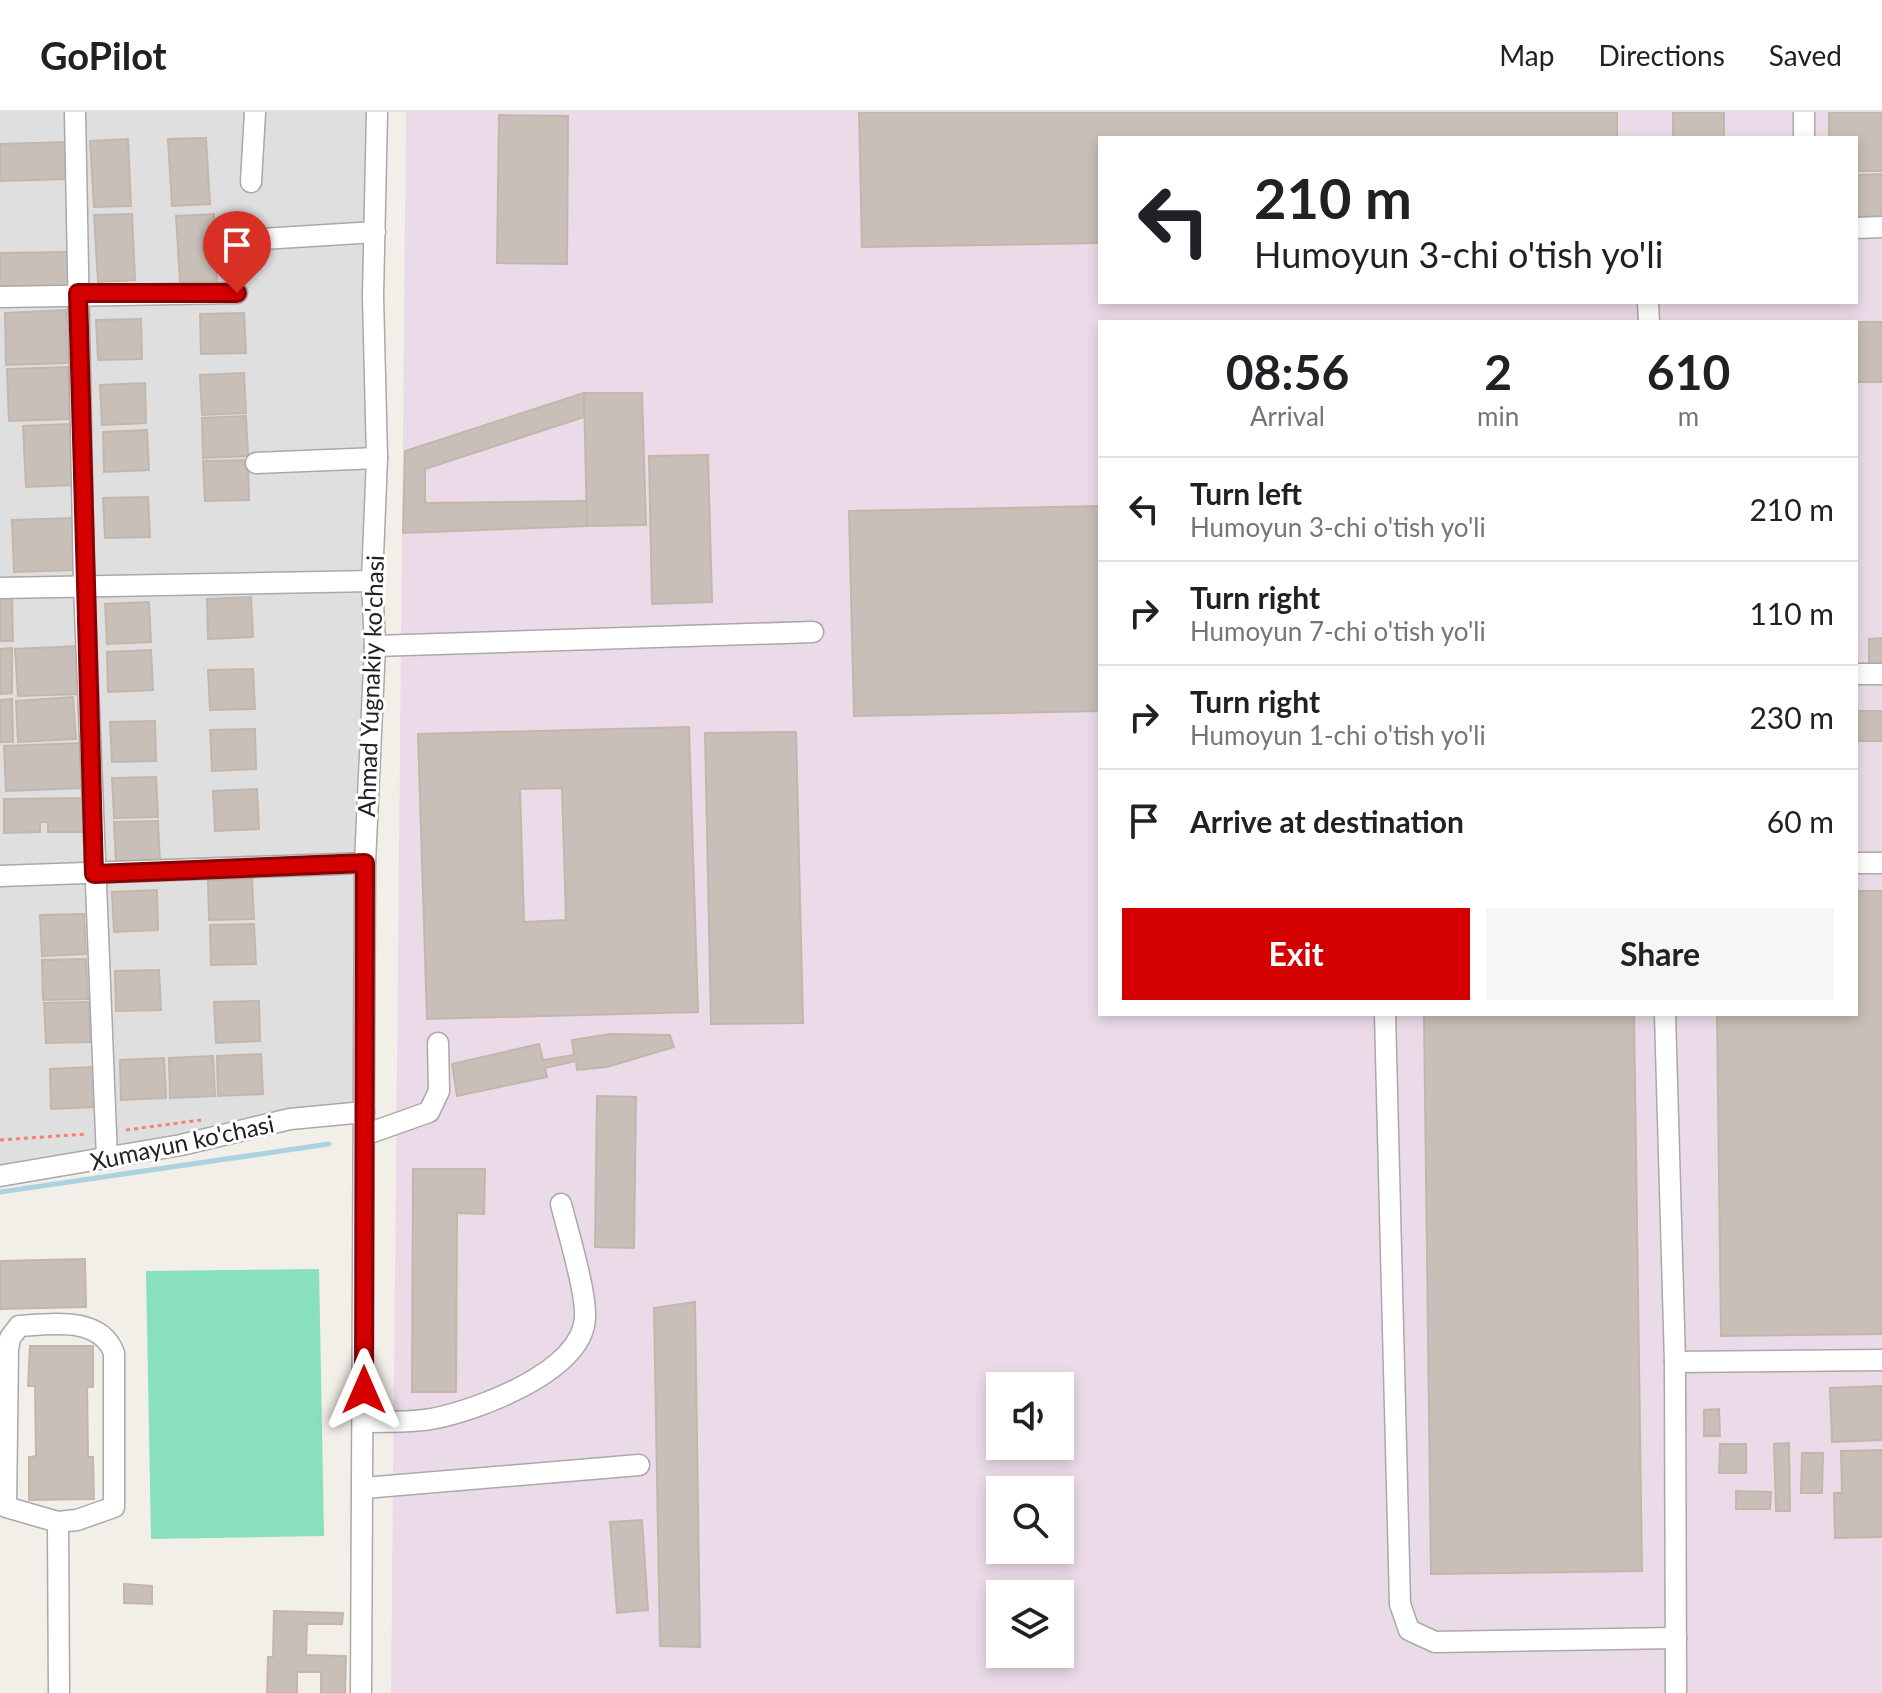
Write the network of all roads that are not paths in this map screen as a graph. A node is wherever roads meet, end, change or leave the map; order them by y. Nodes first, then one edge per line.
1 (75, 112) edge
2 (255, 112) edge
3 (377, 112) edge
4 (1804, 112) edge
5 (1804, 136) edge
6 (251, 182) dead end
7 (1882, 227) edge
8 (1858, 228) edge
9 (375, 232) junction
10 (262, 239) dead end
11 (78, 293) junction
12 (237, 293) dead end
13 (0, 297) edge
14 (377, 458) junction
15 (256, 463) dead end
16 (372, 581) junction
17 (84, 585) junction
18 (0, 588) edge
19 (813, 632) dead end
20 (375, 646) junction
21 (1858, 674) edge
22 (1882, 674) edge
23 (365, 863) junction
24 (1858, 863) edge
25 (1882, 863) edge
26 (94, 874) junction
27 (0, 876) edge
28 (1385, 1016) edge
29 (1665, 1016) edge
30 (438, 1043) dead end
31 (364, 1112) junction
32 (364, 1135) junction
33 (107, 1159) junction
34 (0, 1176) edge
35 (561, 1204) dead end
36 (1882, 1360) edge
37 (1675, 1362) junction
38 (4, 1404) edge
39 (364, 1422) junction
40 (639, 1465) dead end
41 (364, 1488) junction
42 (58, 1522) junction
43 (1676, 1638) junction
44 (59, 1693) edge
45 (361, 1693) edge
46 (1676, 1693) edge

1 - 11 street
2 - 6 street
3 - 9 street, Ahmad Yugnakiy ko'chasi
4 - 5 street
7 - 8 street
9 - 10 street
9 - 14 street, Ahmad Yugnakiy ko'chasi
11 - 12 street
11 - 13 street
11 - 17 street
14 - 15 street
14 - 16 street, Ahmad Yugnakiy ko'chasi
16 - 17 street
16 - 20 street, Ahmad Yugnakiy ko'chasi
17 - 18 street
17 - 26 street
19 - 20 street
20 - 23 street, Ahmad Yugnakiy ko'chasi
21 - 22 street
23 - 26 street
23 - 31 street, Ahmad Yugnakiy ko'chasi
24 - 25 street
26 - 27 street
26 - 33 street
28 - 43 street
29 - 37 street
30 - 32 street
31 - 32 street, Ahmad Yugnakiy ko'chasi
31 - 33 street, Xumayun ko'chasi
32 - 39 street, Ahmad Yugnakiy ko'chasi
33 - 34 street, Xumayun ko'chasi
35 - 39 street
36 - 37 street
37 - 43 street
38 - 42 street
38 - 42 street
39 - 41 street, Ahmad Yugnakiy ko'chasi
40 - 41 street
41 - 45 street, Ahmad Yugnakiy ko'chasi
42 - 44 street
43 - 46 street

